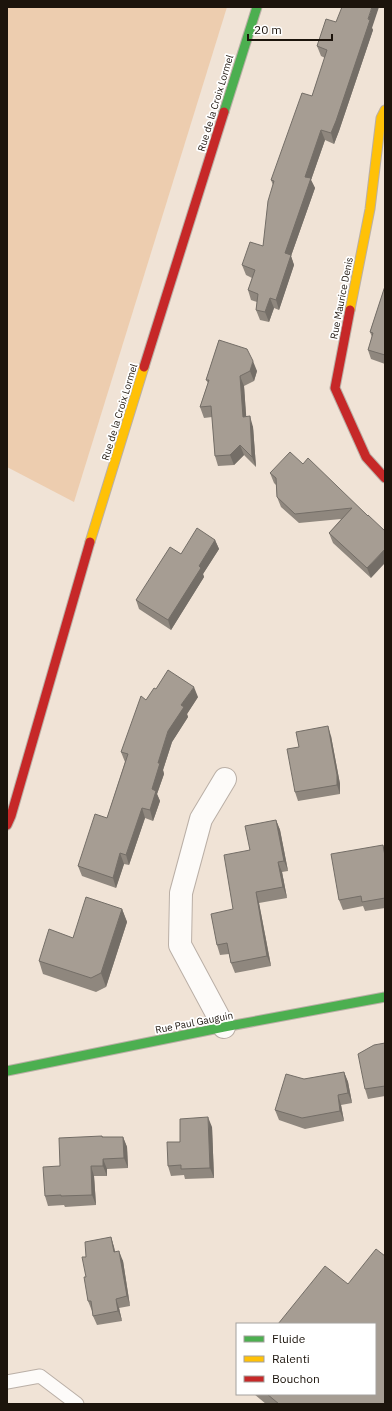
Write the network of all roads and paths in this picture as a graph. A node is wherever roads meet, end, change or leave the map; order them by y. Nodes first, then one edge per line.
1 (257, 7) edge
2 (385, 110) edge
3 (385, 478) edge
4 (225, 779) dead end
5 (7, 825) edge
6 (385, 997) edge
7 (224, 1027) junction
8 (7, 1071) edge
9 (7, 1382) edge
10 (77, 1404) edge

1 - 5 street, Rue de la Croix Lormel
2 - 3 street, Rue Maurice Denis
4 - 7 street
6 - 7 street, Rue Paul Gauguin
7 - 8 street, Rue Paul Gauguin
9 - 10 lane

